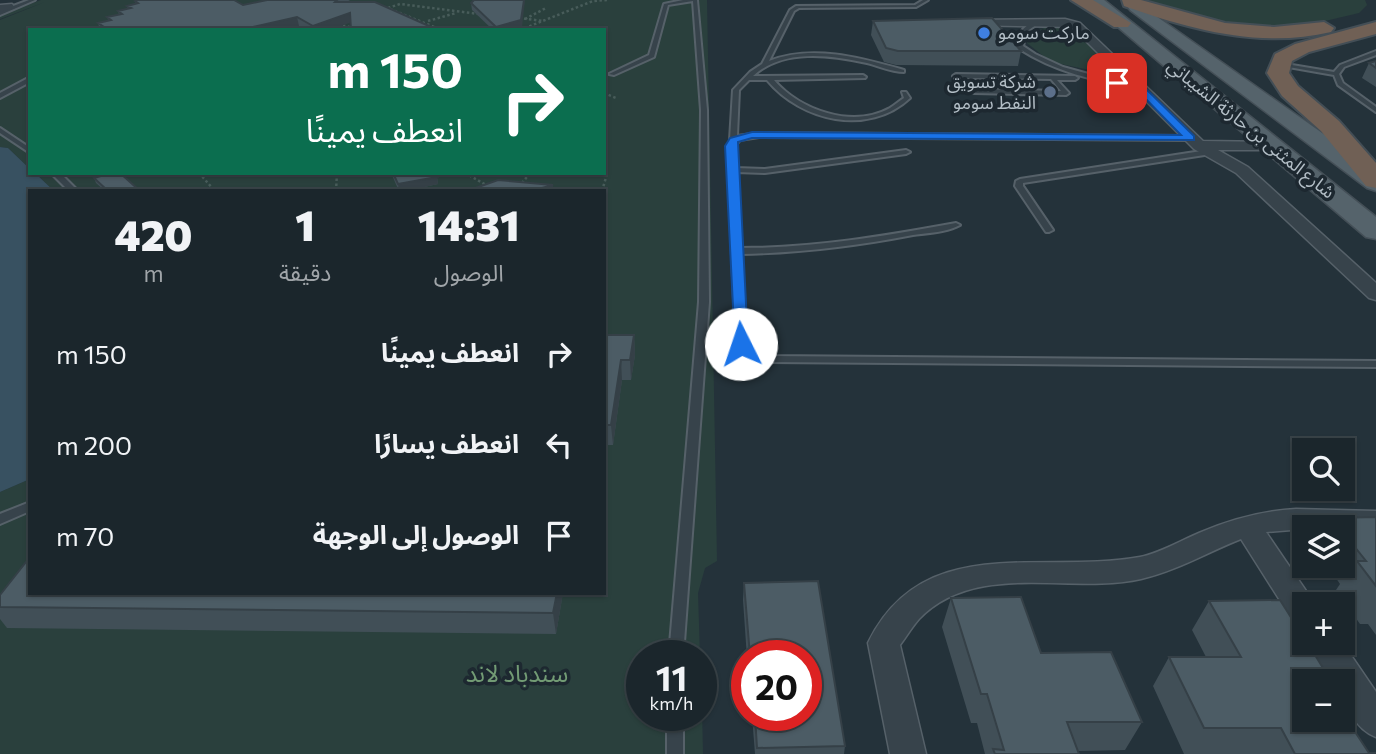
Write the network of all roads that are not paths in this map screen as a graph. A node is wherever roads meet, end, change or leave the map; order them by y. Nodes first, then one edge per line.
1 (33, 0) edge
2 (693, 0) edge
3 (926, 0) edge
4 (1080, 0) edge
5 (1094, 0) edge
6 (1128, 1) edge
7 (0, 10) edge
8 (1376, 14) edge
9 (1037, 22) junction
10 (947, 23) edge
11 (1121, 23) junction
12 (1376, 28) edge
13 (1376, 53) edge
14 (765, 64) junction
15 (1280, 65) junction
16 (902, 71) edge
17 (612, 74) dead end
18 (1336, 74) junction
19 (863, 77) dead end
20 (1052, 77) junction
21 (748, 78) junction
22 (769, 78) junction
23 (1095, 78) junction
24 (28, 80) edge
25 (1138, 86) junction
26 (904, 93) dead end
27 (0, 96) edge
28 (1376, 110) edge
29 (0, 130) edge
30 (733, 140) junction
31 (1199, 146) junction
32 (1275, 148) junction
33 (28, 149) edge
34 (906, 152) dead end
35 (732, 170) junction
36 (57, 175) edge
37 (1376, 181) edge
38 (72, 189) edge
39 (956, 225) dead end
40 (1049, 230) dead end
41 (1376, 231) edge
42 (735, 251) junction
43 (1376, 294) edge
44 (1376, 364) edge
45 (28, 507) edge
46 (0, 519) edge
47 (1376, 521) edge
48 (1247, 526) junction
49 (1292, 594) edge
50 (677, 640) edge
51 (1332, 655) edge
52 (1376, 722) edge
53 (675, 731) edge
54 (675, 754) edge
55 (908, 754) edge

1 - 7 lane
2 - 17 lane
2 - 50 lane
3 - 14 lane
4 - 11 highway
5 - 11 main road, شارع المثنى بن حارثة الشيباني
6 - 8 highway
6 - 37 main road, شارع المثنى بن حارثة الشيباني
9 - 10 street
9 - 23 lane
9 - 25 street
11 - 32 main road, شارع المثنى بن حارثة الشيباني
12 - 15 highway
13 - 18 lane
14 - 16 lane
14 - 21 lane
15 - 18 lane
15 - 37 highway
18 - 28 lane
19 - 22 lane
20 - 20 lane
20 - 23 lane
21 - 22 lane
21 - 30 lane
22 - 26 lane
23 - 25 lane
24 - 27 lane
25 - 31 street
29 - 33 lane
30 - 31 lane
30 - 35 lane
31 - 32 street
31 - 40 lane
31 - 43 street
32 - 41 main road, شارع المثنى بن حارثة الشيباني
34 - 35 lane
35 - 42 lane
36 - 38 lane
39 - 42 lane
42 - 44 lane
45 - 46 lane
47 - 48 street
48 - 49 street
48 - 55 street
51 - 52 street
53 - 54 lane

